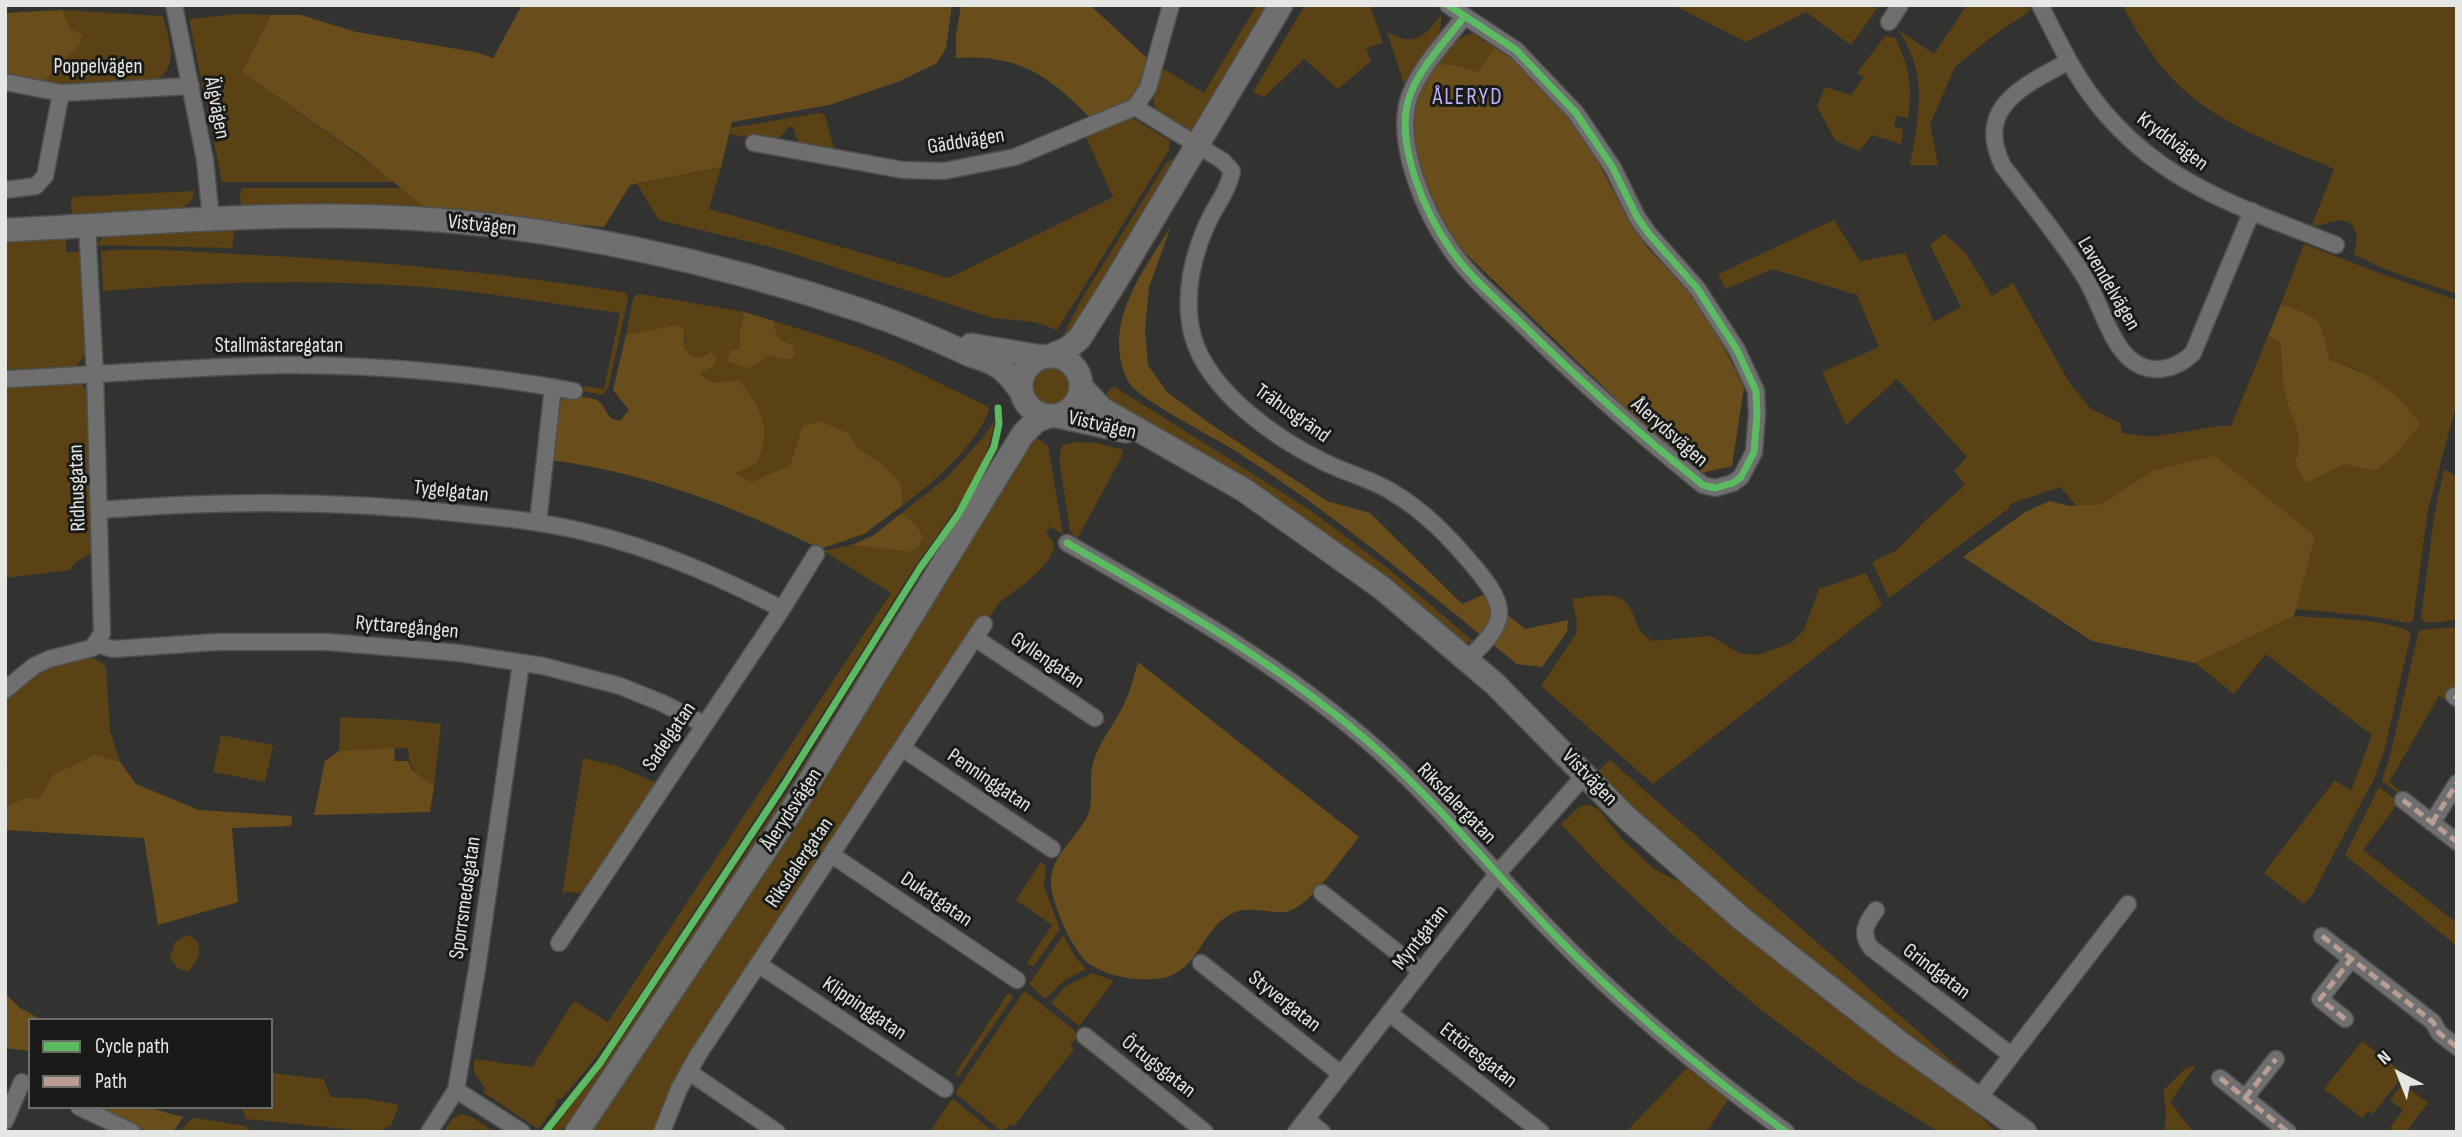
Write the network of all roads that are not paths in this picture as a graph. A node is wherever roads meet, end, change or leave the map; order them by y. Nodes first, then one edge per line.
1 (174, 5) edge
2 (1171, 5) edge
3 (1281, 5) edge
4 (1448, 5) edge
5 (1900, 5) edge
6 (2040, 5) edge
7 (1464, 17) junction
8 (1889, 22) dead end
9 (2069, 61) junction
10 (5, 82) edge
11 (191, 86) junction
12 (61, 93) junction
13 (1135, 107) junction
14 (754, 143) dead end
15 (1197, 146) junction
16 (5, 190) edge
17 (2252, 211) junction
18 (211, 219) junction
19 (86, 226) junction
20 (5, 230) edge
21 (2336, 245) dead end
22 (1111, 289) junction
23 (944, 341) junction
24 (1046, 356) junction
25 (95, 375) junction
26 (5, 379) edge
27 (1081, 383) junction
28 (553, 387) junction
29 (574, 391) dead end
30 (1021, 392) junction
31 (1053, 416) junction
32 (1146, 436) junction
33 (995, 481) junction
34 (100, 510) junction
35 (538, 522) junction
36 (1068, 543) dead end
37 (816, 554) dead end
38 (782, 609) junction
39 (984, 624) dead end
40 (975, 638) junction
41 (96, 644) junction
42 (1468, 659) junction
43 (521, 663) junction
44 (5, 690) edge
45 (1095, 718) dead end
46 (704, 724) junction
47 (902, 748) junction
48 (1585, 775) junction
49 (2457, 783) edge
50 (2403, 800) dead end
51 (2432, 823) junction
52 (2457, 842) edge
53 (1052, 849) dead end
54 (832, 855) junction
55 (1498, 873) junction
56 (1322, 893) dead end
57 (2127, 904) dead end
58 (1876, 910) dead end
59 (2322, 936) dead end
60 (559, 943) dead end
61 (2352, 958) junction
62 (1200, 963) dead end
63 (758, 964) junction
64 (1422, 971) junction
65 (1017, 980) dead end
66 (1389, 1013) junction
67 (2345, 1019) dead end
68 (1085, 1036) dead end
69 (2457, 1047) edge
70 (2011, 1055) junction
71 (2276, 1059) dead end
72 (689, 1072) junction
73 (1342, 1074) junction
74 (5, 1077) edge
75 (2220, 1078) dead end
76 (26, 1084) edge
77 (945, 1089) dead end
78 (456, 1090) junction
79 (2245, 1098) junction
80 (1978, 1099) junction
81 (83, 1109) edge
82 (5, 1121) edge
83 (1301, 1125) edge
84 (132, 1132) edge
85 (429, 1132) edge
86 (522, 1132) edge
87 (577, 1132) edge
88 (662, 1132) edge
89 (777, 1132) edge
90 (1205, 1132) edge
91 (1322, 1132) edge
92 (1541, 1132) edge
93 (1786, 1132) edge
94 (2025, 1132) edge
95 (2288, 1132) edge

1 - 11 street, Älgvägen
2 - 13 street
3 - 15 main road
4 - 7 street, Ålerydsvägen
5 - 8 street
6 - 9 street, Kryddvägen
7 - 7 street, Ålerydsvägen
9 - 17 street, Kryddvägen
9 - 17 street, Lavendelvägen
10 - 12 street, Poppelvägen
11 - 12 street, Poppelvägen
11 - 18 street, Älgvägen
12 - 16 street
13 - 14 street, Gäddvägen
13 - 15 street
15 - 22 main road
15 - 42 street, Trähusgränd
17 - 21 street, Kryddvägen
18 - 19 main road, Vistvägen
18 - 23 main road, Vistvägen
19 - 20 main road, Vistvägen
19 - 25 street, Ridhusgatan
22 - 24 main road
22 - 27 main road
23 - 24 main road, Vistvägen
23 - 30 main road, Vistvägen
24 - 27 main road
24 - 30 main road
25 - 26 street, Stallmästaregatan
25 - 28 street, Stallmästaregatan
25 - 34 street, Ridhusgatan
27 - 31 main road
27 - 32 main road, Vistvägen
28 - 29 street, Stallmästaregatan
28 - 35 street
30 - 31 main road
30 - 33 main road, Ålerydsvägen
31 - 32 main road, Vistvägen
31 - 33 main road, Ålerydsvägen
32 - 42 main road, Vistvägen
33 - 87 main road, Ålerydsvägen
34 - 35 street, Tygelgatan
34 - 41 street, Ridhusgatan
35 - 38 street, Tygelgatan
36 - 55 street, Riksdalergatan
37 - 38 street, Sadelgatan
38 - 46 street, Sadelgatan
39 - 40 street, Riksdalergatan
40 - 45 street, Gyllengatan
40 - 47 street, Riksdalergatan
41 - 43 street, Ryttaregången
41 - 44 street
42 - 48 main road, Vistvägen
43 - 46 street, Ryttaregången
43 - 78 street, Sporrsmedsgatan
46 - 60 street, Sadelgatan
47 - 53 street, Penninggatan
47 - 54 street, Riksdalergatan
48 - 55 street, Myntgatan
48 - 80 main road, Vistvägen
49 - 51 street
50 - 51 street
51 - 52 street
54 - 63 street, Riksdalergatan
54 - 65 street, Dukatgatan
55 - 64 street, Myntgatan
55 - 93 street, Riksdalergatan
56 - 64 street
57 - 70 street
58 - 70 street, Grindgatan
59 - 61 street
61 - 67 street
61 - 69 street
62 - 73 street, Styvergatan
63 - 72 street, Riksdalergatan
63 - 77 street, Klippinggatan
64 - 66 street, Myntgatan
66 - 73 street, Myntgatan
66 - 92 street, Ettöresgatan
68 - 90 street, Örtugsgatan
70 - 80 street
71 - 79 street
72 - 88 street, Riksdalergatan
72 - 89 street
73 - 83 street, Myntgatan
74 - 76 street
75 - 79 street
76 - 82 street
78 - 85 street, Sporrsmedsgatan
78 - 86 street
79 - 95 street
80 - 94 main road, Vistvägen
81 - 84 street
83 - 91 street

